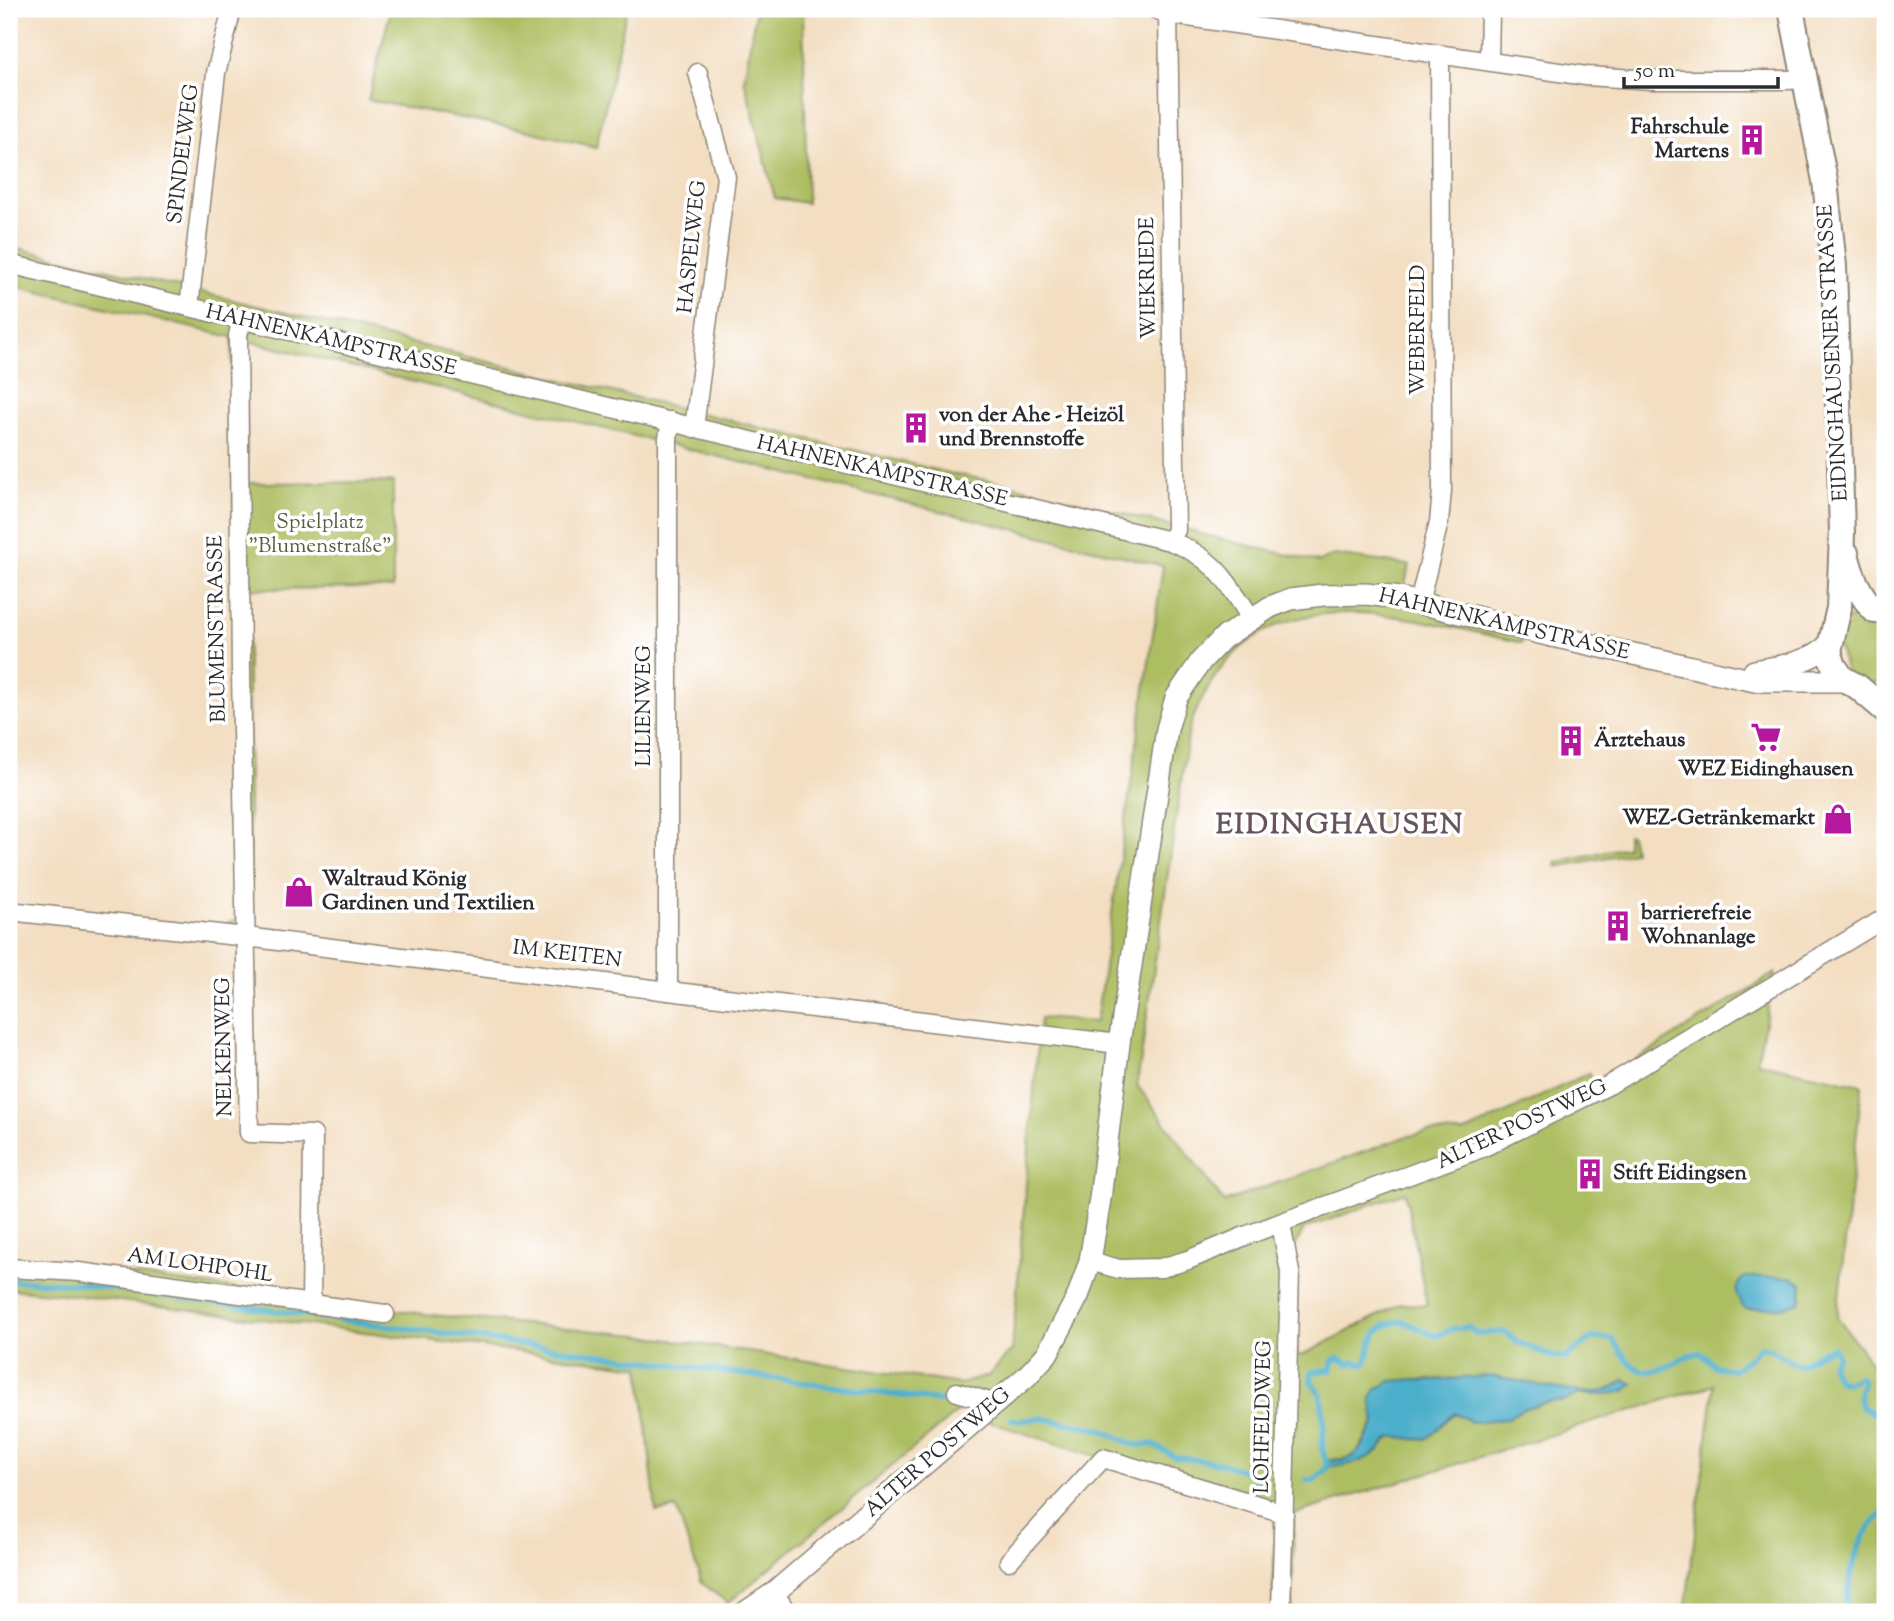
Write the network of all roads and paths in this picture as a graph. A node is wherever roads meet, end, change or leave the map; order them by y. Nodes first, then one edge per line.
1 (232, 9) edge
2 (1490, 9) edge
3 (1791, 9) edge
4 (1161, 11) edge
5 (1440, 55) junction
6 (1489, 61) junction
7 (698, 73) dead end
8 (1807, 78) junction
9 (9, 264) edge
10 (189, 307) junction
11 (242, 320) junction
12 (671, 421) junction
13 (694, 428) junction
14 (1842, 533) junction
15 (1170, 541) junction
16 (1419, 603) junction
17 (1880, 613) edge
18 (1251, 618) junction
19 (1832, 636) junction
20 (1724, 674) junction
21 (1852, 684) junction
22 (1885, 684) edge
23 (1885, 710) edge
24 (9, 911) edge
25 (1885, 918) edge
26 (246, 937) junction
27 (668, 991) junction
28 (1119, 1044) junction
29 (1281, 1224) junction
30 (1090, 1261) junction
31 (9, 1268) edge
32 (310, 1304) junction
33 (385, 1314) dead end
34 (957, 1392) dead end
35 (997, 1404) junction
36 (1284, 1513) junction
37 (1009, 1561) dead end
38 (779, 1603) edge
39 (747, 1612) edge
40 (1281, 1612) edge

1 - 10 street, SPINDELWEG
2 - 6 street
3 - 8 main road, EIDINGHAUSENER STRASSE
4 - 5 street
4 - 15 street, WIEKRIEDE
5 - 6 street
5 - 16 street, WEBERFELD
6 - 8 street
7 - 13 street, HASPELWEG
8 - 14 main road, EIDINGHAUSENER STRASSE
9 - 10 street, HAHNENKAMPSTRASSE
10 - 11 street, HAHNENKAMPSTRASSE
11 - 12 street, HAHNENKAMPSTRASSE
11 - 26 street, BLUMENSTRASSE
12 - 13 street, HAHNENKAMPSTRASSE
12 - 27 street, LILIENWEG
13 - 15 street, HAHNENKAMPSTRASSE
14 - 17 main road, EIDINGHAUSENER STRASSE
14 - 19 main road, EIDINGHAUSENER STRASSE
15 - 18 street, HAHNENKAMPSTRASSE
16 - 18 street, HAHNENKAMPSTRASSE
16 - 20 street, HAHNENKAMPSTRASSE
17 - 19 main road, EIDINGHAUSENER STRASSE
18 - 28 street, ALTER POSTWEG
19 - 20 street, HAHNENKAMPSTRASSE
19 - 21 main road, EIDINGHAUSENER STRASSE
20 - 21 street, HAHNENKAMPSTRASSE
21 - 22 main road
21 - 23 main road, EIDINGHAUSENER STRASSE
24 - 26 street, IM KEITEN
25 - 29 street, ALTER POSTWEG
26 - 27 street, IM KEITEN
26 - 32 street, NELKENWEG
27 - 28 street, IM KEITEN
28 - 30 street, ALTER POSTWEG
29 - 30 street, ALTER POSTWEG
29 - 36 street, LOHFELDWEG
30 - 35 street, ALTER POSTWEG
31 - 32 street, AM LOHPOHL
32 - 33 street, AM LOHPOHL
34 - 35 street
35 - 38 street, ALTER POSTWEG
36 - 37 street
36 - 40 street, LOHFELDWEG
38 - 39 street, ALTER POSTWEG

